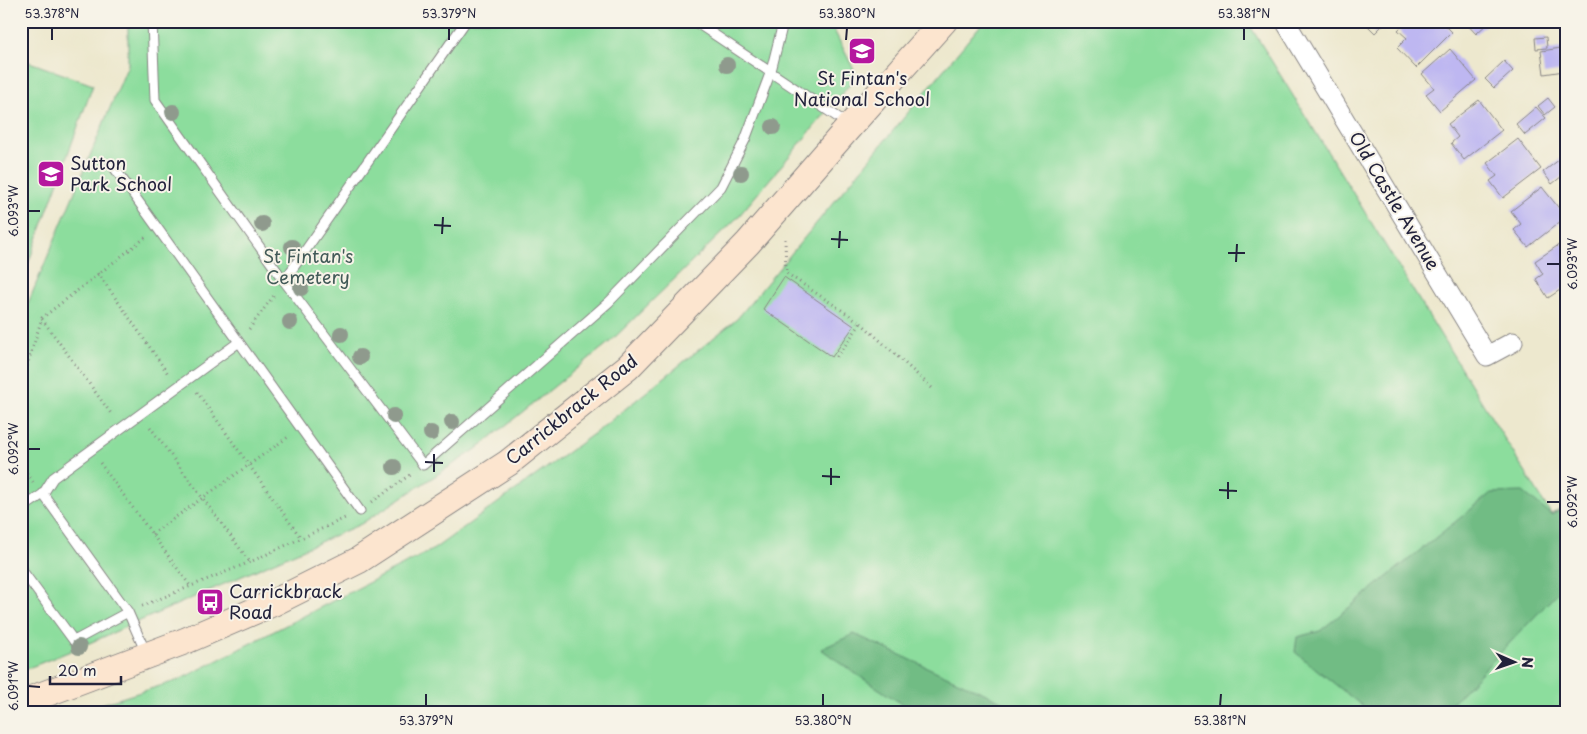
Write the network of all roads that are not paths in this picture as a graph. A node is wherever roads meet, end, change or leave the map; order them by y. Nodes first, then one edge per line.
1 (152, 21) edge
2 (466, 21) edge
3 (694, 21) edge
4 (781, 21) edge
5 (944, 21) edge
6 (1286, 21) edge
7 (770, 71) junction
8 (850, 126) junction
9 (113, 166) dead end
10 (284, 281) junction
11 (239, 342) junction
12 (1513, 342) dead end
13 (43, 494) junction
14 (21, 509) edge
15 (360, 511) road end
16 (21, 569) edge
17 (128, 612) junction
18 (147, 656) junction
19 (21, 703) edge

1 - 10 lane
2 - 10 lane
3 - 7 lane
4 - 7 lane
5 - 8 main road, Carrickbrack Road
6 - 12 street, Old Castle Avenue
7 - 8 lane
7 - 10 lane
8 - 18 main road, Carrickbrack Road
9 - 11 lane
11 - 13 lane
11 - 15 lane
13 - 14 lane
13 - 17 lane
16 - 17 lane
17 - 18 lane
18 - 19 main road, Carrickbrack Road

